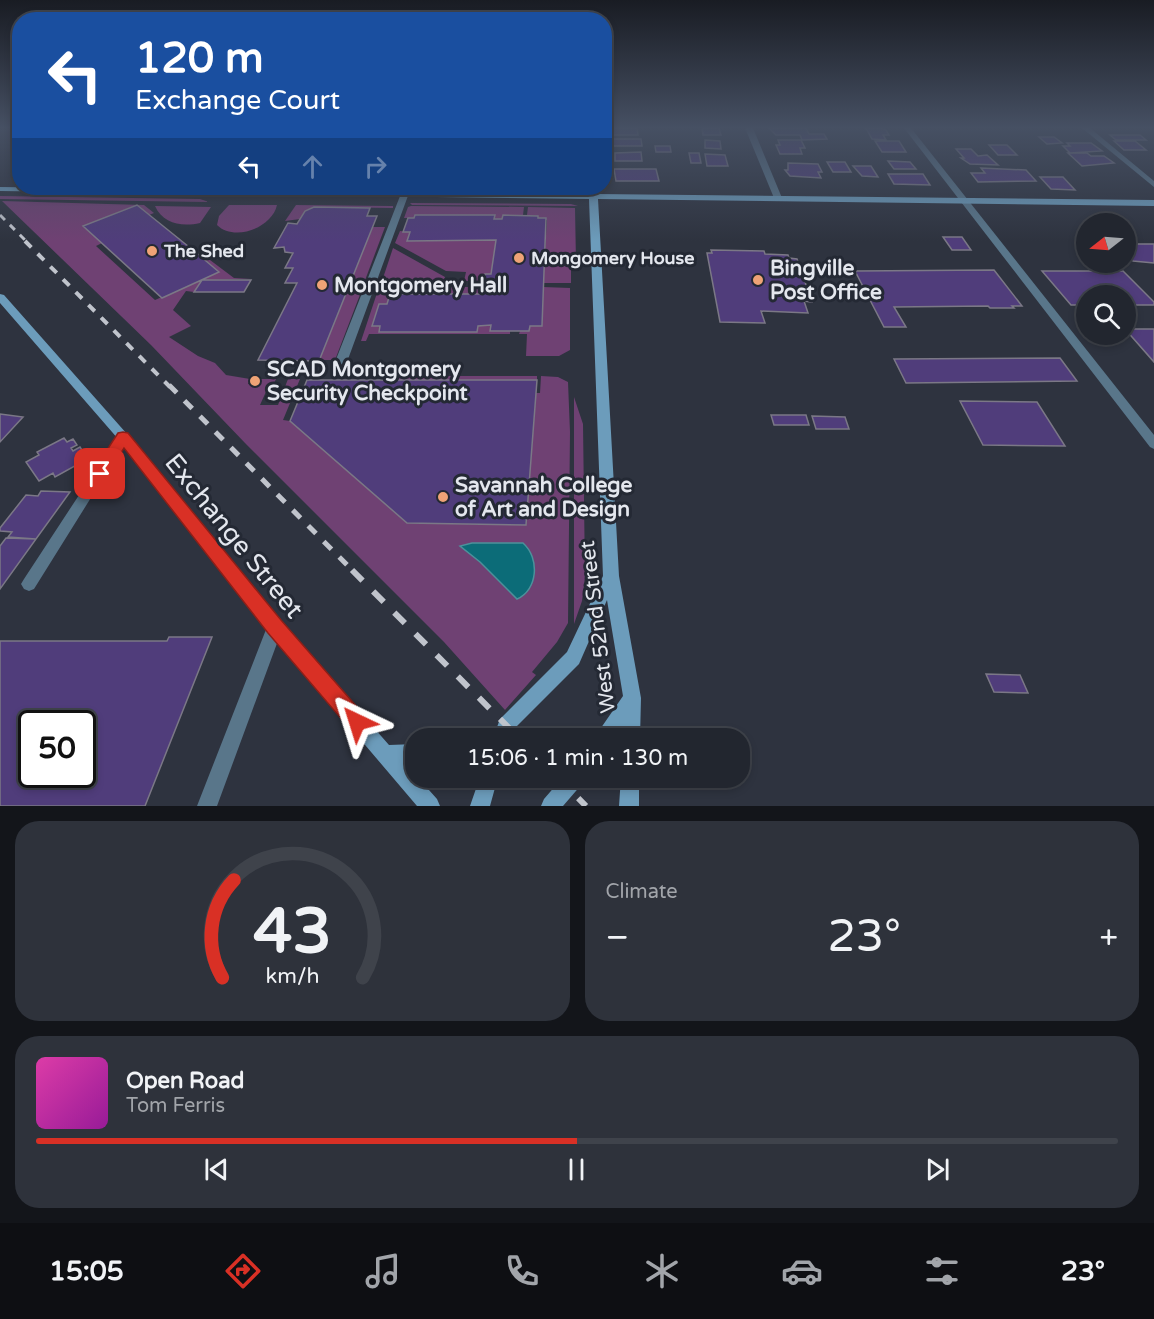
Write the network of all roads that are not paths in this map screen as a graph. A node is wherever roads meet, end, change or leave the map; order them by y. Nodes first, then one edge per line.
1 (765, 166) edge
2 (936, 166) edge
3 (1130, 166) edge
4 (1154, 185) edge
5 (612, 193) edge
6 (404, 195) edge
7 (593, 195) edge
8 (778, 198) junction
9 (964, 201) junction
10 (1154, 203) edge
11 (0, 297) edge
12 (5, 314) edge
13 (341, 362) dead end
14 (123, 437) junction
15 (1154, 444) edge
16 (611, 576) junction
17 (29, 584) dead end
18 (275, 627) junction
19 (632, 698) junction
20 (505, 728) edge
21 (610, 728) edge
22 (631, 728) edge
23 (405, 753) edge
24 (385, 754) junction
25 (486, 788) edge
26 (566, 788) edge
27 (630, 788) edge
28 (207, 806) edge
29 (430, 806) edge
30 (480, 806) edge
31 (551, 806) edge
32 (629, 806) edge

1 - 8 street
2 - 9 street
3 - 4 street
5 - 8 main road
6 - 13 street
7 - 16 main road, West 52nd Street
8 - 9 main road
9 - 10 main road
9 - 15 street
11 - 12 main road, Exchange Street
12 - 14 main road, Exchange Street
14 - 17 street
14 - 18 main road, Exchange Street
16 - 19 main road, West 52nd Street
16 - 20 main road
18 - 24 main road, Exchange Street
18 - 28 street
19 - 21 main road
19 - 22 main road, West 52nd Street
23 - 24 main road
24 - 29 main road, Exchange Street
25 - 30 main road
26 - 31 main road
27 - 32 main road

